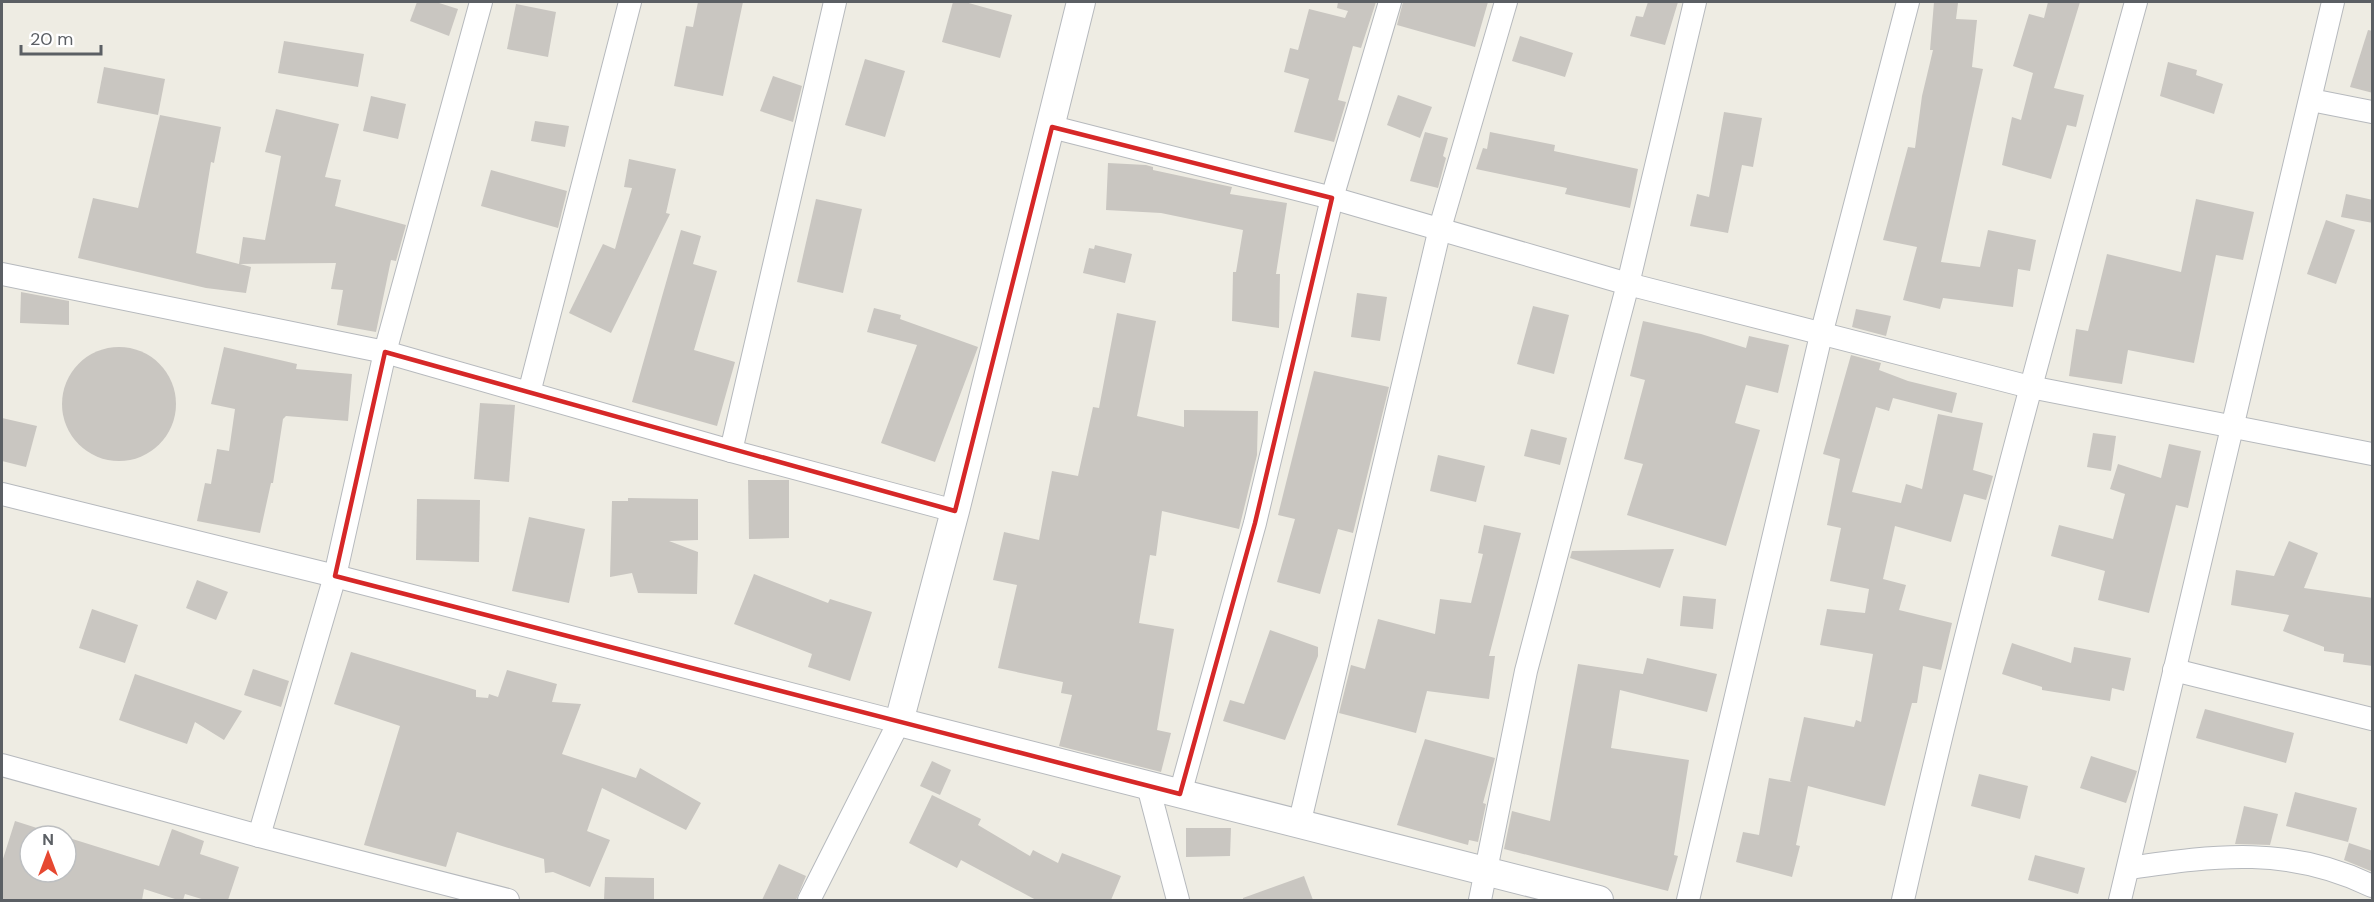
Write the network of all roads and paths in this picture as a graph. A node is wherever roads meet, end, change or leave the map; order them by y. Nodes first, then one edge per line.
1 (481, 2) edge
2 (630, 2) edge
3 (835, 2) edge
4 (1082, 2) edge
5 (1390, 2) edge
6 (1506, 2) edge
7 (1695, 2) edge
8 (1908, 2) edge
9 (2136, 2) edge
10 (2333, 2) edge
11 (2311, 100) junction
12 (2373, 112) edge
13 (1052, 127) junction
14 (1332, 198) junction
15 (1440, 228) junction
16 (2, 274) edge
17 (1628, 284) junction
18 (1821, 335) junction
19 (385, 352) junction
20 (2030, 387) junction
21 (529, 393) junction
22 (2232, 427) junction
23 (731, 450) junction
24 (2373, 454) edge
25 (2, 494) edge
26 (955, 511) junction
27 (335, 576) junction
28 (2174, 670) junction
29 (2373, 719) edge
30 (899, 722) junction
31 (2, 765) edge
32 (1148, 786) junction
33 (1180, 794) junction
34 (1299, 825) junction
35 (259, 836) junction
36 (2129, 868) junction
37 (1488, 870) junction
38 (2373, 886) edge
39 (508, 900) edge
40 (811, 900) edge
41 (1178, 900) edge
42 (1480, 900) edge
43 (1599, 900) edge
44 (1688, 900) edge
45 (1902, 900) edge
46 (2120, 900) edge

1 - 19 street
2 - 21 street
3 - 23 street
4 - 13 street
5 - 14 street
6 - 15 street
7 - 17 street
8 - 18 street
9 - 20 street
10 - 11 street
11 - 12 street
11 - 22 street
13 - 14 street
13 - 26 street
14 - 15 street
14 - 33 street
15 - 17 street
15 - 34 street
16 - 19 street
17 - 18 street
17 - 37 street
18 - 20 street
18 - 44 street
19 - 21 street
19 - 27 street
20 - 22 street
20 - 45 street
21 - 23 street
22 - 24 street
22 - 28 street
23 - 26 street
25 - 27 street
26 - 30 street
27 - 30 street
27 - 35 street
28 - 29 street
28 - 36 street
30 - 32 street
30 - 40 street
31 - 35 street
32 - 33 street
32 - 41 street
33 - 34 street
34 - 37 street
35 - 39 street
36 - 38 street
36 - 46 street
37 - 42 street
37 - 43 street

